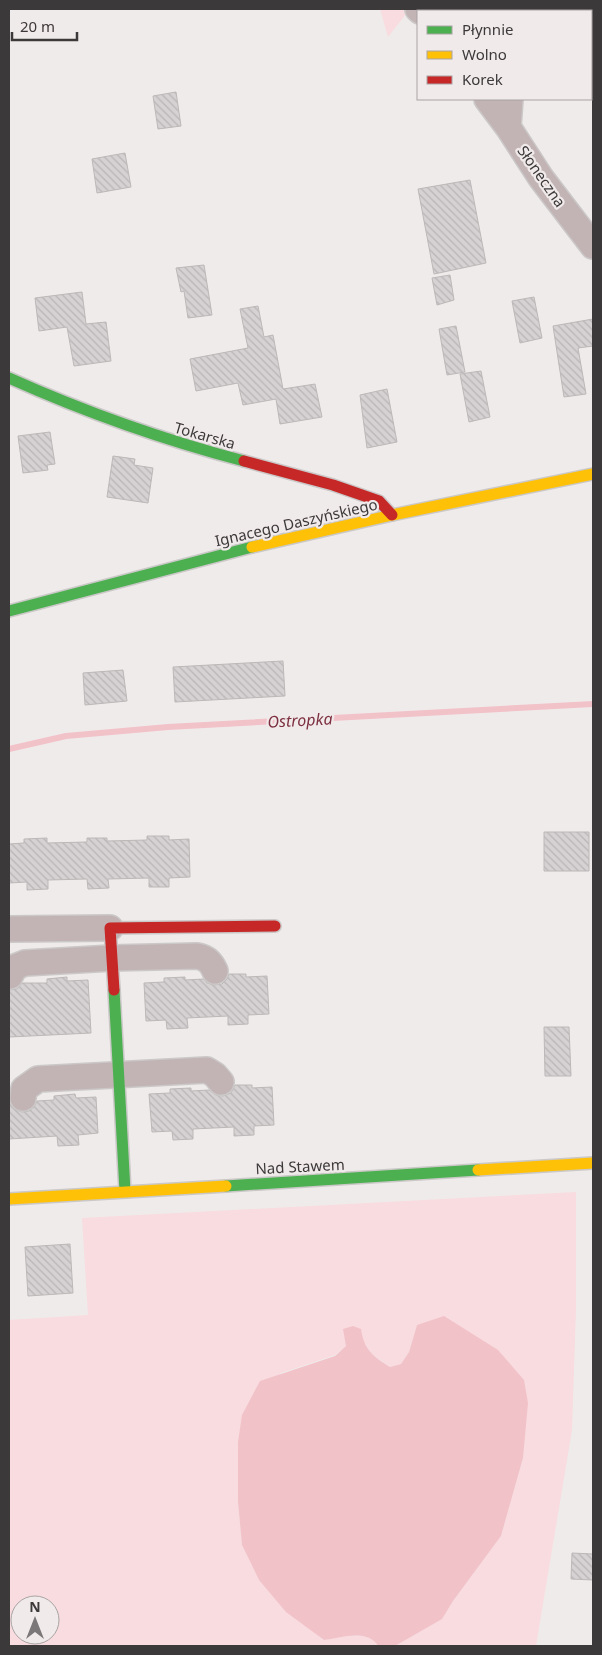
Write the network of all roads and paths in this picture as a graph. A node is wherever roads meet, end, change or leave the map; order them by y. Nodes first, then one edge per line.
1 (488, 100) edge
2 (510, 100) edge
3 (508, 127) junction
4 (593, 246) edge
5 (9, 378) edge
6 (593, 474) edge
7 (392, 515) junction
8 (9, 611) edge
9 (275, 926) dead end
10 (110, 928) junction
11 (9, 929) edge
12 (112, 958) junction
13 (215, 971) dead end
14 (10, 976) dead end
15 (119, 1075) junction
16 (221, 1082) dead end
17 (23, 1098) dead end
18 (593, 1163) edge
19 (125, 1191) junction
20 (9, 1199) edge

1 - 3 street, Słoneczna
2 - 3 street
3 - 4 street, Słoneczna
5 - 7 street, Tokarska
6 - 7 street, Ignacego Daszyńskiego
7 - 8 street, Ignacego Daszyńskiego
9 - 10 street
10 - 11 street
10 - 12 street
12 - 13 street
12 - 14 street
12 - 15 street
15 - 16 street
15 - 17 street
15 - 19 street
18 - 19 street, Nad Stawem
19 - 20 street, Nad Stawem

